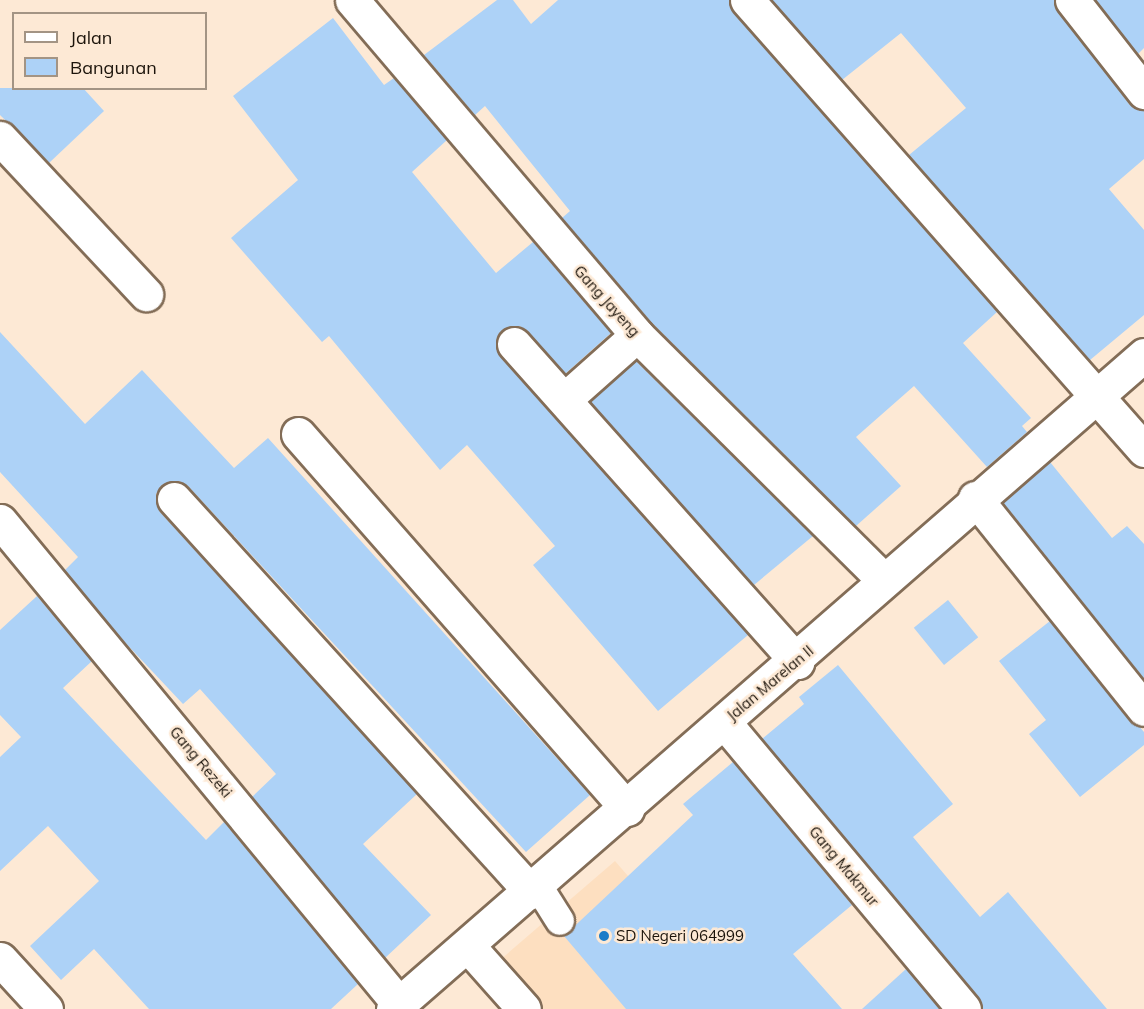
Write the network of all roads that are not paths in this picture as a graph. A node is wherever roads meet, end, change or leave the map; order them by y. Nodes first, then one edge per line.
1 (352, 0) edge
2 (747, 0) edge
3 (1072, 0) edge
4 (1144, 92) edge
5 (0, 138) edge
6 (146, 294) dead end
7 (637, 335) junction
8 (514, 344) dead end
9 (1144, 355) edge
10 (1097, 395) junction
11 (565, 399) junction
12 (298, 434) dead end
13 (1144, 450) edge
14 (975, 498) junction
15 (174, 499) dead end
16 (0, 521) edge
17 (884, 580) junction
18 (797, 662) junction
19 (1144, 709) edge
20 (724, 722) junction
21 (627, 809) junction
22 (534, 889) junction
23 (560, 921) dead end
24 (468, 946) junction
25 (0, 959) edge
26 (396, 1006) edge
27 (46, 1009) edge
28 (524, 1009) edge
29 (964, 1009) edge

1 - 7 street, Gang Jayeng
2 - 10 street
3 - 4 street
5 - 6 street
7 - 11 street
7 - 17 street, Gang Jayeng
8 - 11 street
9 - 10 street, Jalan Marelan II
10 - 13 street
10 - 14 street, Jalan Marelan II
11 - 18 street
12 - 21 street
14 - 17 street, Jalan Marelan II
14 - 19 street
15 - 22 street
16 - 26 street, Gang Rezeki
17 - 18 street, Jalan Marelan II
18 - 20 street, Jalan Marelan II
20 - 21 street, Jalan Marelan II
20 - 29 street, Gang Makmur
21 - 22 street, Jalan Marelan II
22 - 23 lane
22 - 24 street, Jalan Marelan II
24 - 26 street, Jalan Marelan II
24 - 28 street
25 - 27 street

